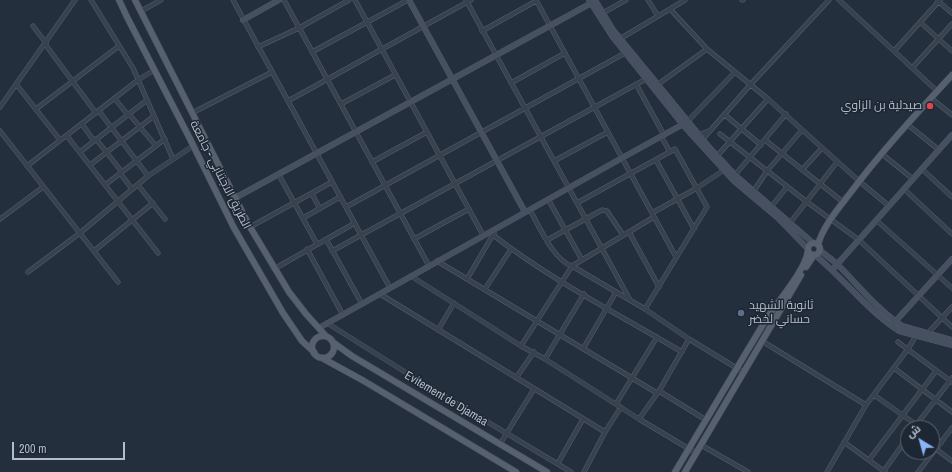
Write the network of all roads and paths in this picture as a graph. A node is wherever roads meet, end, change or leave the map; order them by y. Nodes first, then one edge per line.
1 (75, 0) edge
2 (91, 0) edge
3 (119, 0) edge
4 (135, 0) edge
5 (161, 0) edge
6 (233, 0) edge
7 (279, 0) edge
8 (284, 0) edge
9 (349, 0) edge
10 (355, 0) edge
11 (408, 0) edge
12 (536, 0) edge
13 (626, 0) edge
14 (648, 0) edge
15 (686, 0) edge
16 (829, 0) edge
17 (839, 0) edge
18 (468, 1) edge
19 (592, 1) edge
20 (939, 1) edge
21 (670, 9) junction
22 (140, 11) junction
23 (952, 13) edge
24 (600, 15) junction
25 (658, 16) junction
26 (243, 20) junction
27 (367, 22) junction
28 (920, 22) junction
29 (952, 24) edge
30 (33, 26) dead end
31 (424, 26) junction
32 (550, 26) junction
33 (299, 28) junction
34 (482, 31) junction
35 (938, 39) junction
36 (618, 40) junction
37 (45, 44) junction
38 (119, 46) junction
39 (258, 47) junction
40 (382, 49) junction
41 (707, 49) junction
42 (894, 50) junction
43 (952, 51) edge
44 (312, 52) junction
45 (565, 53) junction
46 (625, 53) junction
47 (496, 56) junction
48 (913, 67) junction
49 (154, 70) junction
50 (272, 72) junction
51 (735, 72) junction
52 (395, 74) junction
53 (952, 75) edge
54 (327, 79) junction
55 (453, 79) junction
56 (579, 79) junction
57 (646, 79) junction
58 (138, 80) junction
59 (72, 81) junction
60 (511, 83) junction
61 (16, 84) junction
62 (636, 84) junction
63 (751, 84) junction
64 (657, 85) junction
65 (937, 91) junction
66 (115, 98) junction
67 (931, 98) junction
68 (768, 99) junction
69 (147, 100) junction
70 (288, 101) junction
71 (411, 102) junction
72 (341, 104) junction
73 (0, 107) edge
74 (594, 107) junction
75 (525, 108) junction
76 (36, 109) junction
77 (98, 112) junction
78 (192, 113) junction
79 (129, 114) junction
80 (786, 114) junction
81 (724, 115) junction
82 (952, 115) edge
83 (154, 116) junction
84 (82, 124) junction
85 (685, 124) junction
86 (907, 124) junction
87 (140, 127) junction
88 (112, 128) junction
89 (741, 129) junction
90 (711, 130) junction
91 (802, 130) junction
92 (0, 131) edge
93 (356, 132) junction
94 (427, 132) junction
95 (482, 132) junction
96 (608, 132) junction
97 (698, 134) junction
98 (720, 134) dead end
99 (952, 135) edge
100 (68, 136) junction
101 (662, 136) junction
102 (540, 137) junction
103 (165, 139) junction
104 (60, 140) junction
105 (95, 140) junction
106 (765, 140) junction
107 (122, 141) junction
108 (701, 142) junction
109 (730, 142) junction
110 (950, 142) edge
111 (760, 145) junction
112 (156, 146) junction
113 (193, 146) junction
114 (822, 148) junction
115 (939, 150) junction
116 (80, 152) junction
117 (107, 152) junction
118 (670, 152) junction
119 (317, 154) junction
120 (782, 154) junction
121 (882, 154) junction
122 (440, 155) junction
123 (717, 156) junction
124 (750, 157) junction
125 (622, 158) junction
126 (174, 159) junction
127 (136, 160) junction
128 (497, 160) junction
129 (656, 160) junction
130 (372, 162) junction
131 (554, 162) junction
132 (837, 162) junction
133 (27, 166) junction
134 (90, 166) junction
135 (922, 169) junction
136 (724, 170) junction
137 (802, 170) junction
138 (767, 171) junction
139 (121, 172) junction
140 (279, 174) junction
141 (631, 174) junction
142 (735, 175) junction
143 (148, 176) junction
144 (913, 179) junction
145 (859, 181) junction
146 (332, 182) junction
147 (455, 183) junction
148 (138, 184) junction
149 (819, 184) junction
150 (105, 185) junction
151 (385, 185) junction
152 (787, 186) junction
153 (43, 187) junction
154 (568, 188) junction
155 (697, 188) junction
156 (132, 189) junction
157 (904, 189) junction
158 (753, 192) junction
159 (312, 194) junction
160 (340, 197) junction
161 (952, 197) edge
162 (235, 198) junction
163 (548, 199) junction
164 (677, 199) junction
165 (117, 202) junction
166 (807, 202) junction
167 (843, 202) junction
168 (153, 203) junction
169 (294, 203) junction
170 (577, 203) junction
171 (889, 206) junction
172 (346, 207) junction
173 (771, 207) junction
174 (320, 209) junction
175 (469, 209) junction
176 (527, 211) junction
177 (400, 213) junction
178 (653, 215) junction
179 (303, 218) junction
180 (0, 219) edge
181 (165, 219) dead end
182 (585, 219) junction
183 (132, 220) junction
184 (830, 220) junction
185 (876, 220) junction
186 (355, 223) junction
187 (790, 223) junction
188 (250, 226) junction
189 (497, 228) junction
190 (694, 229) junction
191 (566, 230) junction
192 (629, 232) junction
193 (80, 233) junction
194 (493, 234) junction
195 (952, 234) edge
196 (361, 235) junction
197 (483, 235) junction
198 (623, 235) junction
199 (326, 239) junction
200 (414, 239) junction
201 (547, 240) junction
202 (858, 240) junction
203 (317, 244) junction
204 (602, 248) junction
205 (816, 248) junction
206 (307, 249) junction
207 (511, 249) junction
208 (808, 250) junction
209 (94, 251) junction
210 (332, 251) junction
211 (158, 252) dead end
212 (676, 257) junction
213 (952, 259) edge
214 (582, 260) junction
215 (437, 261) junction
216 (837, 264) junction
217 (429, 266) junction
218 (572, 266) junction
219 (274, 269) junction
220 (833, 269) junction
221 (28, 272) dead end
222 (937, 275) junction
223 (411, 276) junction
224 (467, 279) junction
225 (118, 282) dead end
226 (563, 282) junction
227 (390, 288) junction
228 (659, 288) junction
229 (952, 288) edge
230 (485, 289) junction
231 (616, 292) junction
232 (380, 294) junction
233 (584, 294) junction
234 (918, 296) junction
235 (630, 300) junction
236 (454, 303) junction
237 (362, 304) junction
238 (952, 307) edge
239 (607, 309) junction
240 (645, 309) junction
241 (343, 315) junction
242 (883, 315) junction
243 (942, 317) junction
244 (537, 321) junction
245 (327, 323) junction
246 (894, 324) junction
247 (952, 327) edge
248 (319, 328) junction
249 (438, 330) junction
250 (917, 333) junction
251 (928, 333) junction
252 (560, 334) junction
253 (325, 335) junction
254 (657, 337) junction
255 (689, 339) junction
256 (952, 340) edge
257 (762, 341) junction
258 (898, 342) dead end
259 (334, 343) junction
260 (952, 345) edge
261 (521, 346) junction
262 (583, 349) junction
263 (908, 349) junction
264 (314, 352) junction
265 (534, 352) junction
266 (682, 352) junction
267 (322, 358) junction
268 (545, 359) junction
269 (737, 368) junction
270 (894, 368) junction
271 (936, 370) junction
272 (743, 372) junction
273 (516, 378) junction
274 (632, 378) junction
275 (951, 380) edge
276 (534, 389) junction
277 (922, 389) junction
278 (658, 392) junction
279 (874, 395) junction
280 (936, 400) junction
281 (616, 404) junction
282 (866, 405) junction
283 (621, 407) junction
284 (952, 412) edge
285 (903, 415) junction
286 (583, 419) junction
287 (639, 419) junction
288 (706, 420) junction
289 (909, 420) edge
290 (921, 420) edge
291 (952, 428) edge
292 (605, 432) junction
293 (507, 433) junction
294 (844, 442) junction
295 (941, 443) edge
296 (500, 444) junction
297 (701, 445) junction
298 (689, 449) junction
299 (900, 449) edge
300 (940, 452) edge
301 (696, 453) junction
302 (952, 454) edge
303 (869, 460) junction
304 (927, 460) edge
305 (950, 460) edge
306 (558, 463) junction
307 (516, 472) edge
308 (547, 472) edge
309 (571, 472) edge
310 (584, 472) edge
311 (675, 472) edge
312 (685, 472) edge
313 (748, 472) edge
314 (827, 472) edge
315 (884, 472) edge
316 (918, 472) edge

1 - 37 street
2 - 38 street
3 - 49 main road, الطريق الاجتنابي - جامعة
4 - 22 main road, الطريق الاجتنابي - جامعة
5 - 22 street
6 - 26 street
7 - 26 street
8 - 33 street
9 - 33 street
10 - 27 street
11 - 27 street
11 - 31 street
12 - 32 street
12 - 34 street
13 - 24 street
14 - 25 street
15 - 21 street
16 - 63 street
17 - 42 street
18 - 31 street
18 - 34 street
19 - 24 street
19 - 32 street
20 - 23 street
20 - 28 street
21 - 25 street
21 - 41 street
22 - 78 main road, الطريق الاجتنابي - جامعة
24 - 36 street
25 - 36 street
26 - 39 street
27 - 40 street
27 - 44 street
28 - 35 street
28 - 42 street
29 - 35 street
30 - 37 street
31 - 40 street
31 - 55 street
32 - 45 street
32 - 47 street
33 - 39 street
33 - 44 street
34 - 47 street
35 - 43 street
35 - 48 street
36 - 46 street
36 - 64 street
37 - 59 street
37 - 61 street
38 - 58 street
38 - 59 street
39 - 50 street
40 - 52 street
40 - 54 street
41 - 51 street
41 - 64 street
42 - 48 street
44 - 54 street
45 - 56 street
45 - 60 street
46 - 56 street
46 - 57 street
47 - 55 street
47 - 60 street
48 - 65 street
49 - 58 street
49 - 113 main road, الطريق الاجتنابي - جامعة
50 - 70 street
50 - 78 street
51 - 63 street
51 - 85 street
52 - 71 street
52 - 72 street
53 - 65 main road
54 - 70 street
54 - 72 street
55 - 71 street
55 - 95 street
56 - 74 street
56 - 75 street
57 - 62 street
57 - 85 street
58 - 66 street
58 - 69 street
59 - 76 street
59 - 77 street
60 - 75 street
61 - 73 street
61 - 76 street
62 - 74 street
62 - 101 street
63 - 68 street
63 - 81 street
64 - 85 street
65 - 67 main road
66 - 77 street
66 - 79 street
67 - 82 street
67 - 86 main road
68 - 80 street
68 - 89 street
69 - 79 street
69 - 83 street
70 - 119 street
71 - 93 street
71 - 94 street
72 - 93 street
74 - 96 street
74 - 102 street
75 - 95 street
75 - 102 street
76 - 104 street
77 - 84 street
77 - 88 street
78 - 162 main road, الطريق الاجتنابي - جامعة
79 - 87 street
79 - 88 street
80 - 91 street
80 - 106 street
81 - 89 street
81 - 90 street
83 - 87 street
83 - 103 street
84 - 100 street
84 - 105 street
85 - 97 street
85 - 101 street
85 - 108 street
86 - 115 street
86 - 121 main road
87 - 107 street
87 - 112 street
88 - 105 street
88 - 107 street
89 - 109 street
89 - 111 street
90 - 97 street
90 - 108 street
91 - 114 street
91 - 120 street
92 - 133 street
93 - 119 street
93 - 130 street
94 - 122 street
94 - 130 street
95 - 122 street
95 - 128 street
96 - 125 street
96 - 131 street
97 - 108 street
98 - 109 street
99 - 110 street
100 - 104 street
100 - 116 street
101 - 118 street
101 - 125 street
102 - 128 street
102 - 131 street
103 - 112 street
103 - 126 street
104 - 133 street
105 - 116 street
105 - 117 street
106 - 111 street
106 - 120 street
107 - 117 street
107 - 127 street
108 - 123 street
108 - 136 street
109 - 123 street
109 - 124 street
110 - 115 street
111 - 124 street
112 - 127 street
113 - 126 street
113 - 264 main road, الطريق الاجتنابي - جامعة
114 - 132 street
114 - 137 street
115 - 135 street
116 - 134 street
117 - 134 street
117 - 139 street
118 - 129 street
118 - 155 street
119 - 140 street
119 - 146 street
120 - 137 street
120 - 138 street
121 - 144 street
121 - 145 main road
122 - 147 street
122 - 151 street
123 - 142 street
124 - 138 street
124 - 142 street
125 - 141 street
125 - 154 street
126 - 143 street
127 - 139 street
127 - 143 street
128 - 147 street
128 - 176 street
129 - 141 street
129 - 164 street
130 - 151 street
131 - 154 street
132 - 145 street
132 - 149 street
133 - 153 street
134 - 150 street
135 - 144 street
135 - 161 street
136 - 155 street
136 - 208 street
137 - 149 street
138 - 152 street
138 - 158 street
139 - 150 street
139 - 156 street
140 - 162 street
140 - 169 street
141 - 170 street
141 - 178 street
142 - 158 street
143 - 148 street
144 - 157 street
145 - 167 main road
145 - 171 street
146 - 159 street
146 - 160 street
147 - 175 street
147 - 177 street
148 - 156 street
148 - 168 street
149 - 166 street
149 - 167 street
150 - 165 street
151 - 172 street
151 - 177 street
152 - 166 street
152 - 173 street
153 - 180 street
153 - 193 street
154 - 163 street
154 - 170 street
155 - 164 street
155 - 190 street
156 - 165 street
157 - 171 street
157 - 195 street
158 - 173 street
159 - 169 street
159 - 174 street
160 - 172 street
160 - 174 street
162 - 188 main road, الطريق الاجتنابي - جامعة
163 - 176 street
163 - 191 street
164 - 178 street
164 - 190 street
165 - 183 street
165 - 193 street
166 - 184 street
166 - 187 street
167 - 184 main road
168 - 181 street
168 - 183 street
169 - 179 street
169 - 188 street
170 - 182 street
171 - 185 street
172 - 186 street
173 - 187 street
174 - 179 street
175 - 197 street
175 - 200 street
176 - 189 street
176 - 201 street
177 - 196 street
177 - 200 street
178 - 192 street
178 - 212 street
179 - 203 street
182 - 191 street
182 - 198 street
182 - 204 street
183 - 209 street
183 - 211 street
184 - 202 street
184 - 205 main road
185 - 202 street
185 - 222 street
186 - 196 street
186 - 199 street
187 - 205 street
188 - 219 main road, الطريق الاجتنابي - جامعة
189 - 194 street
189 - 197 street
190 - 212 street
191 - 201 street
191 - 214 street
192 - 198 street
192 - 228 street
193 - 209 street
193 - 221 street
194 - 207 street
194 - 224 street
196 - 210 street
196 - 227 street
197 - 215 street
198 - 204 street
199 - 203 street
199 - 210 street
200 - 217 street
201 - 218 street
202 - 216 street
202 - 234 street
203 - 206 street
204 - 214 street
204 - 235 street
205 - 208 main road
205 - 216 street
205 - 220 street
205 - 257 main road
206 - 219 street
206 - 241 street
207 - 226 street
207 - 230 street
208 - 269 main road
209 - 225 street
210 - 237 street
212 - 228 street
213 - 222 street
214 - 218 street
215 - 217 street
215 - 224 street
216 - 220 street
216 - 242 street
217 - 223 street
218 - 226 street
218 - 231 street
219 - 248 main road, الطريق الاجتنابي - جامعة
220 - 242 street
222 - 229 street
222 - 234 street
223 - 227 street
223 - 236 street
224 - 230 street
226 - 233 street
226 - 244 street
227 - 232 street
228 - 240 street
230 - 244 street
231 - 235 street
231 - 239 street
232 - 237 street
232 - 249 street
233 - 239 street
233 - 252 street
234 - 243 street
234 - 246 street
235 - 240 street
236 - 249 street
236 - 261 street
237 - 241 street
238 - 243 street
239 - 254 street
239 - 262 street
240 - 255 street
241 - 245 street
242 - 246 street
243 - 247 street
243 - 251 street
244 - 252 street
244 - 261 street
245 - 248 street
245 - 293 street
246 - 250 street
248 - 253 main road, الطريق الاجتنابي - جامعة
249 - 273 street
250 - 251 street
250 - 260 street
250 - 263 street
251 - 256 street
252 - 262 street
252 - 268 street
253 - 259 main road
253 - 264 main road
254 - 266 street
254 - 274 street
255 - 266 street
255 - 269 street
257 - 272 main road
257 - 282 street
258 - 263 street
259 - 267 main road
259 - 296 main road, Evitement de Djamaa
261 - 265 street
262 - 274 street
263 - 270 street
263 - 271 street
264 - 267 main road
265 - 268 street
265 - 273 street
266 - 278 street
267 - 307 main road
268 - 281 street
269 - 272 street
269 - 288 main road
270 - 277 street
270 - 279 street
271 - 275 street
271 - 277 street
272 - 297 main road
273 - 276 street
274 - 278 street
274 - 281 street
275 - 280 street
276 - 286 street
276 - 293 street
277 - 280 street
277 - 285 street
278 - 287 street
278 - 288 street
279 - 282 street
279 - 285 street
280 - 284 street
280 - 290 street
281 - 283 street
282 - 294 street
283 - 287 street
283 - 292 street
285 - 289 street
285 - 303 street
286 - 292 street
286 - 306 street
287 - 298 street
288 - 298 main road
291 - 295 street
292 - 310 street
293 - 296 street
293 - 306 street
294 - 303 street
294 - 314 street
296 - 308 main road, Evitement de Djamaa
297 - 301 main road
297 - 313 street
298 - 301 street
298 - 311 main road
299 - 315 street
300 - 305 street
301 - 312 main road
302 - 305 street
303 - 315 street
304 - 316 street
306 - 309 street

